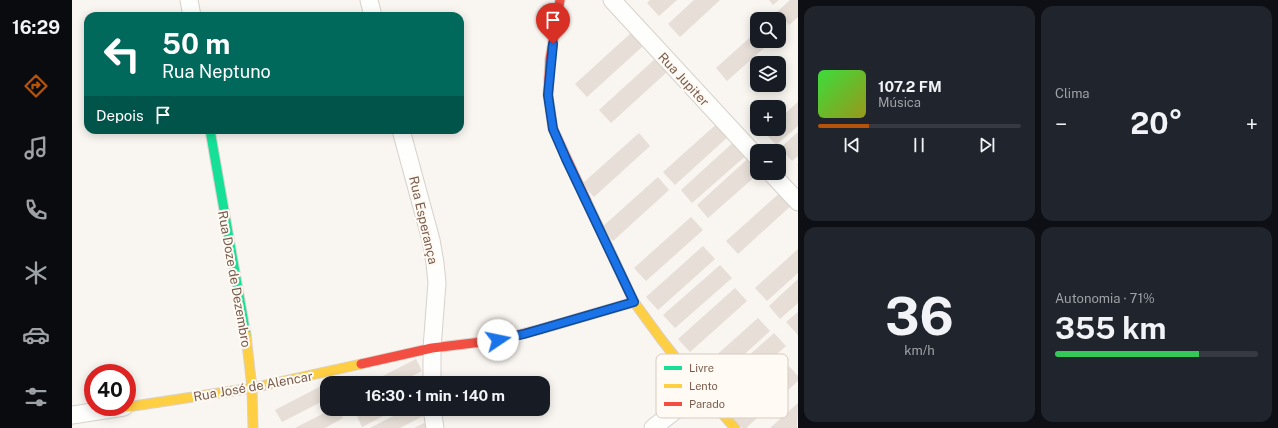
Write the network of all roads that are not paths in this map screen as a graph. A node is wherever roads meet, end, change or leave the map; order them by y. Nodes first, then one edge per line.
1 (189, 0) edge
2 (369, 0) edge
3 (560, 0) edge
4 (612, 0) edge
5 (191, 12) edge
6 (372, 12) edge
7 (211, 134) edge
8 (402, 134) edge
9 (750, 149) edge
10 (778, 180) edge
11 (798, 202) edge
12 (634, 302) junction
13 (432, 348) junction
14 (673, 354) edge
15 (432, 376) edge
16 (252, 388) junction
17 (136, 405) edge
18 (84, 413) edge
19 (72, 415) edge
20 (433, 416) edge
21 (666, 418) edge
22 (726, 418) edge
23 (253, 428) edge
24 (435, 428) edge
25 (653, 428) edge
26 (735, 428) edge

1 - 5 street
2 - 6 street
3 - 12 street
4 - 9 street, Rua Jupiter
7 - 16 street, Rua Doze de Dezembro
8 - 13 street, Rua Esperança
10 - 11 street
12 - 13 street, Rua José de Alencar
12 - 14 street
13 - 15 street, Rua Esperança
13 - 16 street, Rua José de Alencar
16 - 17 street, Rua José de Alencar
16 - 23 street, Rua Doze de Dezembro
18 - 19 street, Rua José de Alencar
20 - 24 street
21 - 25 street
22 - 26 street

